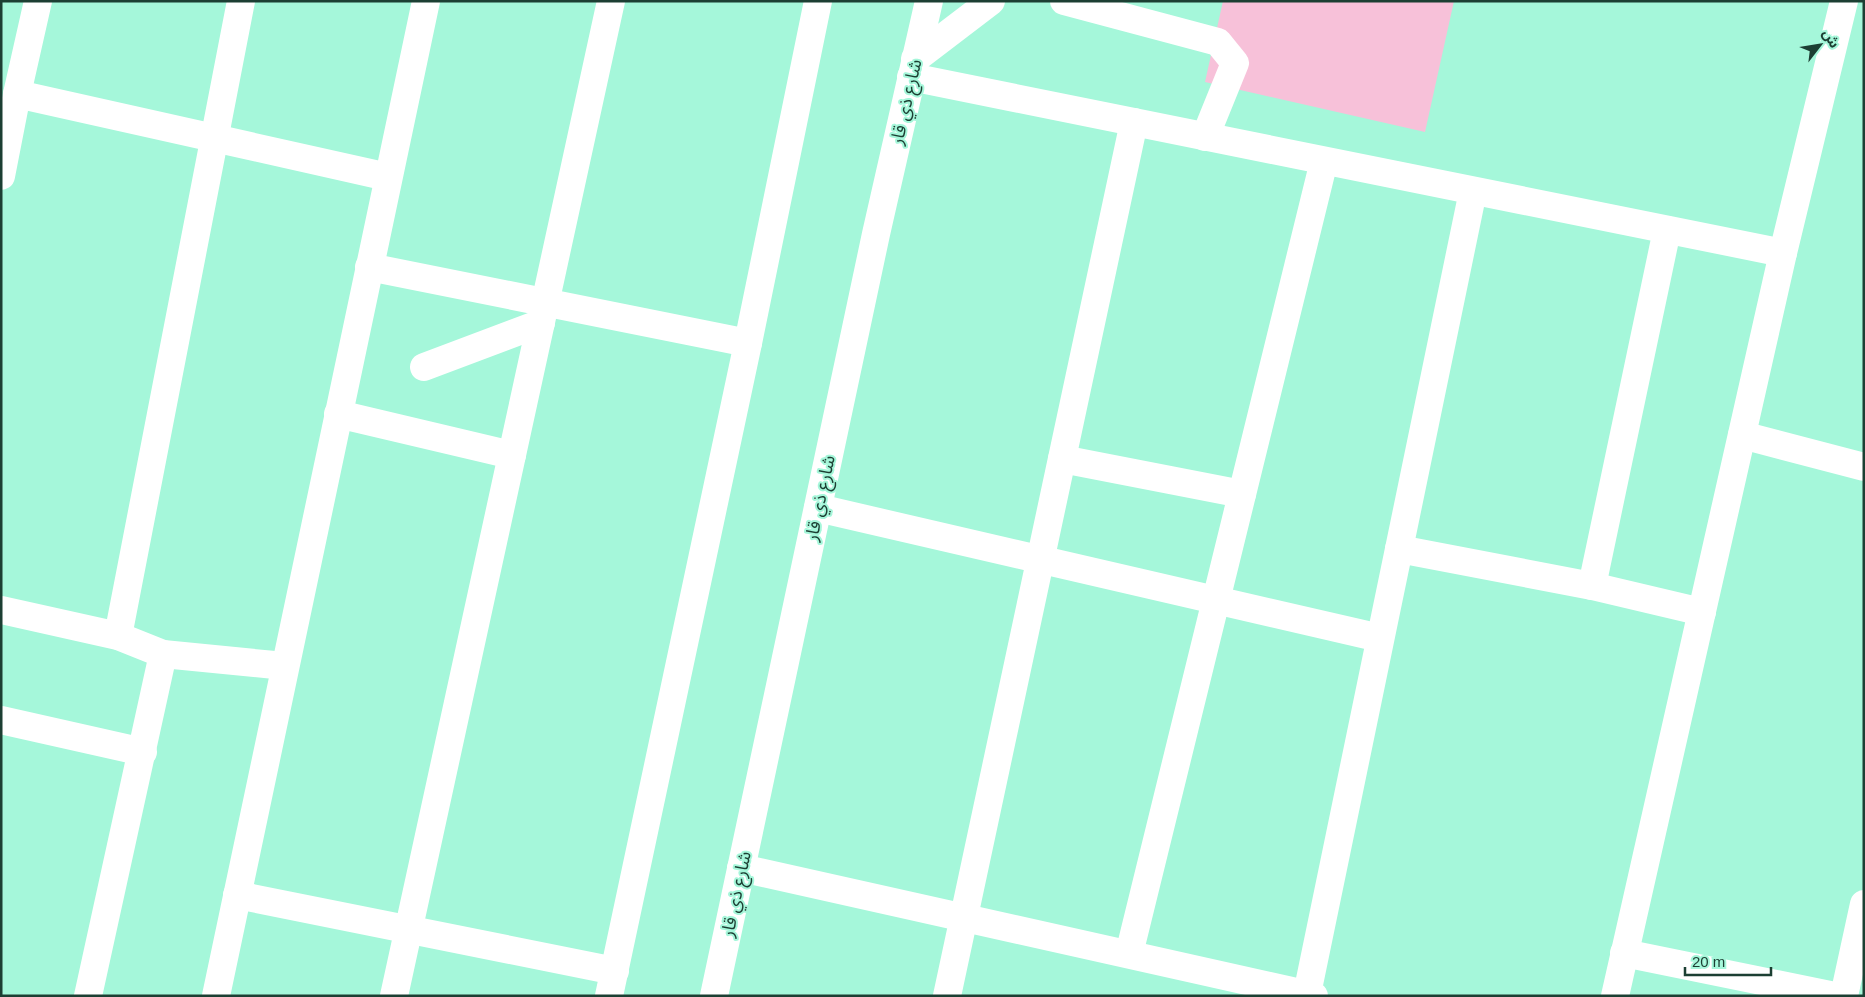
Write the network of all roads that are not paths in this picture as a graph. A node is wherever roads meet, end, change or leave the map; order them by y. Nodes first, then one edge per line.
1 (38, 1) edge
2 (241, 1) edge
3 (426, 1) edge
4 (611, 1) edge
5 (818, 1) edge
6 (929, 1) edge
7 (991, 1) edge
8 (1064, 1) edge
9 (1844, 1) edge
10 (913, 68) junction
11 (17, 94) junction
12 (1134, 122) junction
13 (1205, 137) junction
14 (214, 138) junction
15 (1324, 161) junction
16 (1, 176) edge
17 (388, 177) junction
18 (1474, 191) junction
19 (1667, 230) junction
20 (1784, 253) junction
21 (369, 267) junction
22 (543, 313) junction
23 (748, 343) junction
24 (424, 367) dead end
25 (338, 414) junction
26 (1742, 435) junction
27 (512, 455) junction
28 (1062, 459) junction
29 (1864, 467) edge
30 (1242, 494) junction
31 (818, 508) junction
32 (1399, 549) junction
33 (1040, 559) junction
34 (1592, 586) junction
35 (1216, 600) junction
36 (1, 610) edge
37 (1702, 612) junction
38 (118, 636) junction
39 (1380, 638) junction
40 (164, 654) junction
41 (285, 666) junction
42 (1, 720) edge
43 (143, 752) junction
44 (741, 868) junction
45 (237, 895) junction
46 (1864, 904) edge
47 (964, 918) junction
48 (408, 929) junction
49 (1624, 953) junction
50 (1129, 954) junction
51 (612, 983) edge
52 (1310, 995) edge
53 (88, 996) edge
54 (216, 996) edge
55 (394, 996) edge
56 (714, 996) edge
57 (947, 996) edge
58 (1615, 996) edge
59 (1835, 996) edge
60 (1844, 996) edge

1 - 11 street
2 - 14 street
3 - 17 street
4 - 22 street
5 - 23 street
6 - 10 street, شارع ذي قار
7 - 10 street
8 - 13 street
9 - 20 street
10 - 12 street
10 - 31 street, شارع ذي قار
11 - 14 street
11 - 16 street
12 - 13 street
12 - 28 street
13 - 15 street
14 - 17 street
14 - 38 street
15 - 18 street
15 - 30 street
17 - 21 street
18 - 19 street
18 - 32 street
19 - 20 street
19 - 34 street
20 - 26 street
21 - 22 street
21 - 25 street
22 - 23 street
22 - 24 street
22 - 27 street
23 - 51 street
25 - 27 street
25 - 41 street
26 - 29 street
26 - 37 street
27 - 48 street
28 - 30 street
28 - 33 street
30 - 35 street
31 - 33 street
31 - 44 street, شارع ذي قار
32 - 34 street
32 - 39 street
33 - 35 street
33 - 47 street
34 - 37 street
35 - 39 street
35 - 50 street
36 - 38 street
37 - 49 street
38 - 40 street
39 - 52 street
40 - 41 street
40 - 43 street
41 - 45 street
42 - 43 street
43 - 53 street
44 - 47 street
44 - 56 street, شارع ذي قار
45 - 48 street
45 - 54 street
46 - 60 street
47 - 50 street
47 - 57 street
48 - 51 street
48 - 55 street
49 - 58 street
49 - 59 street
50 - 52 street

